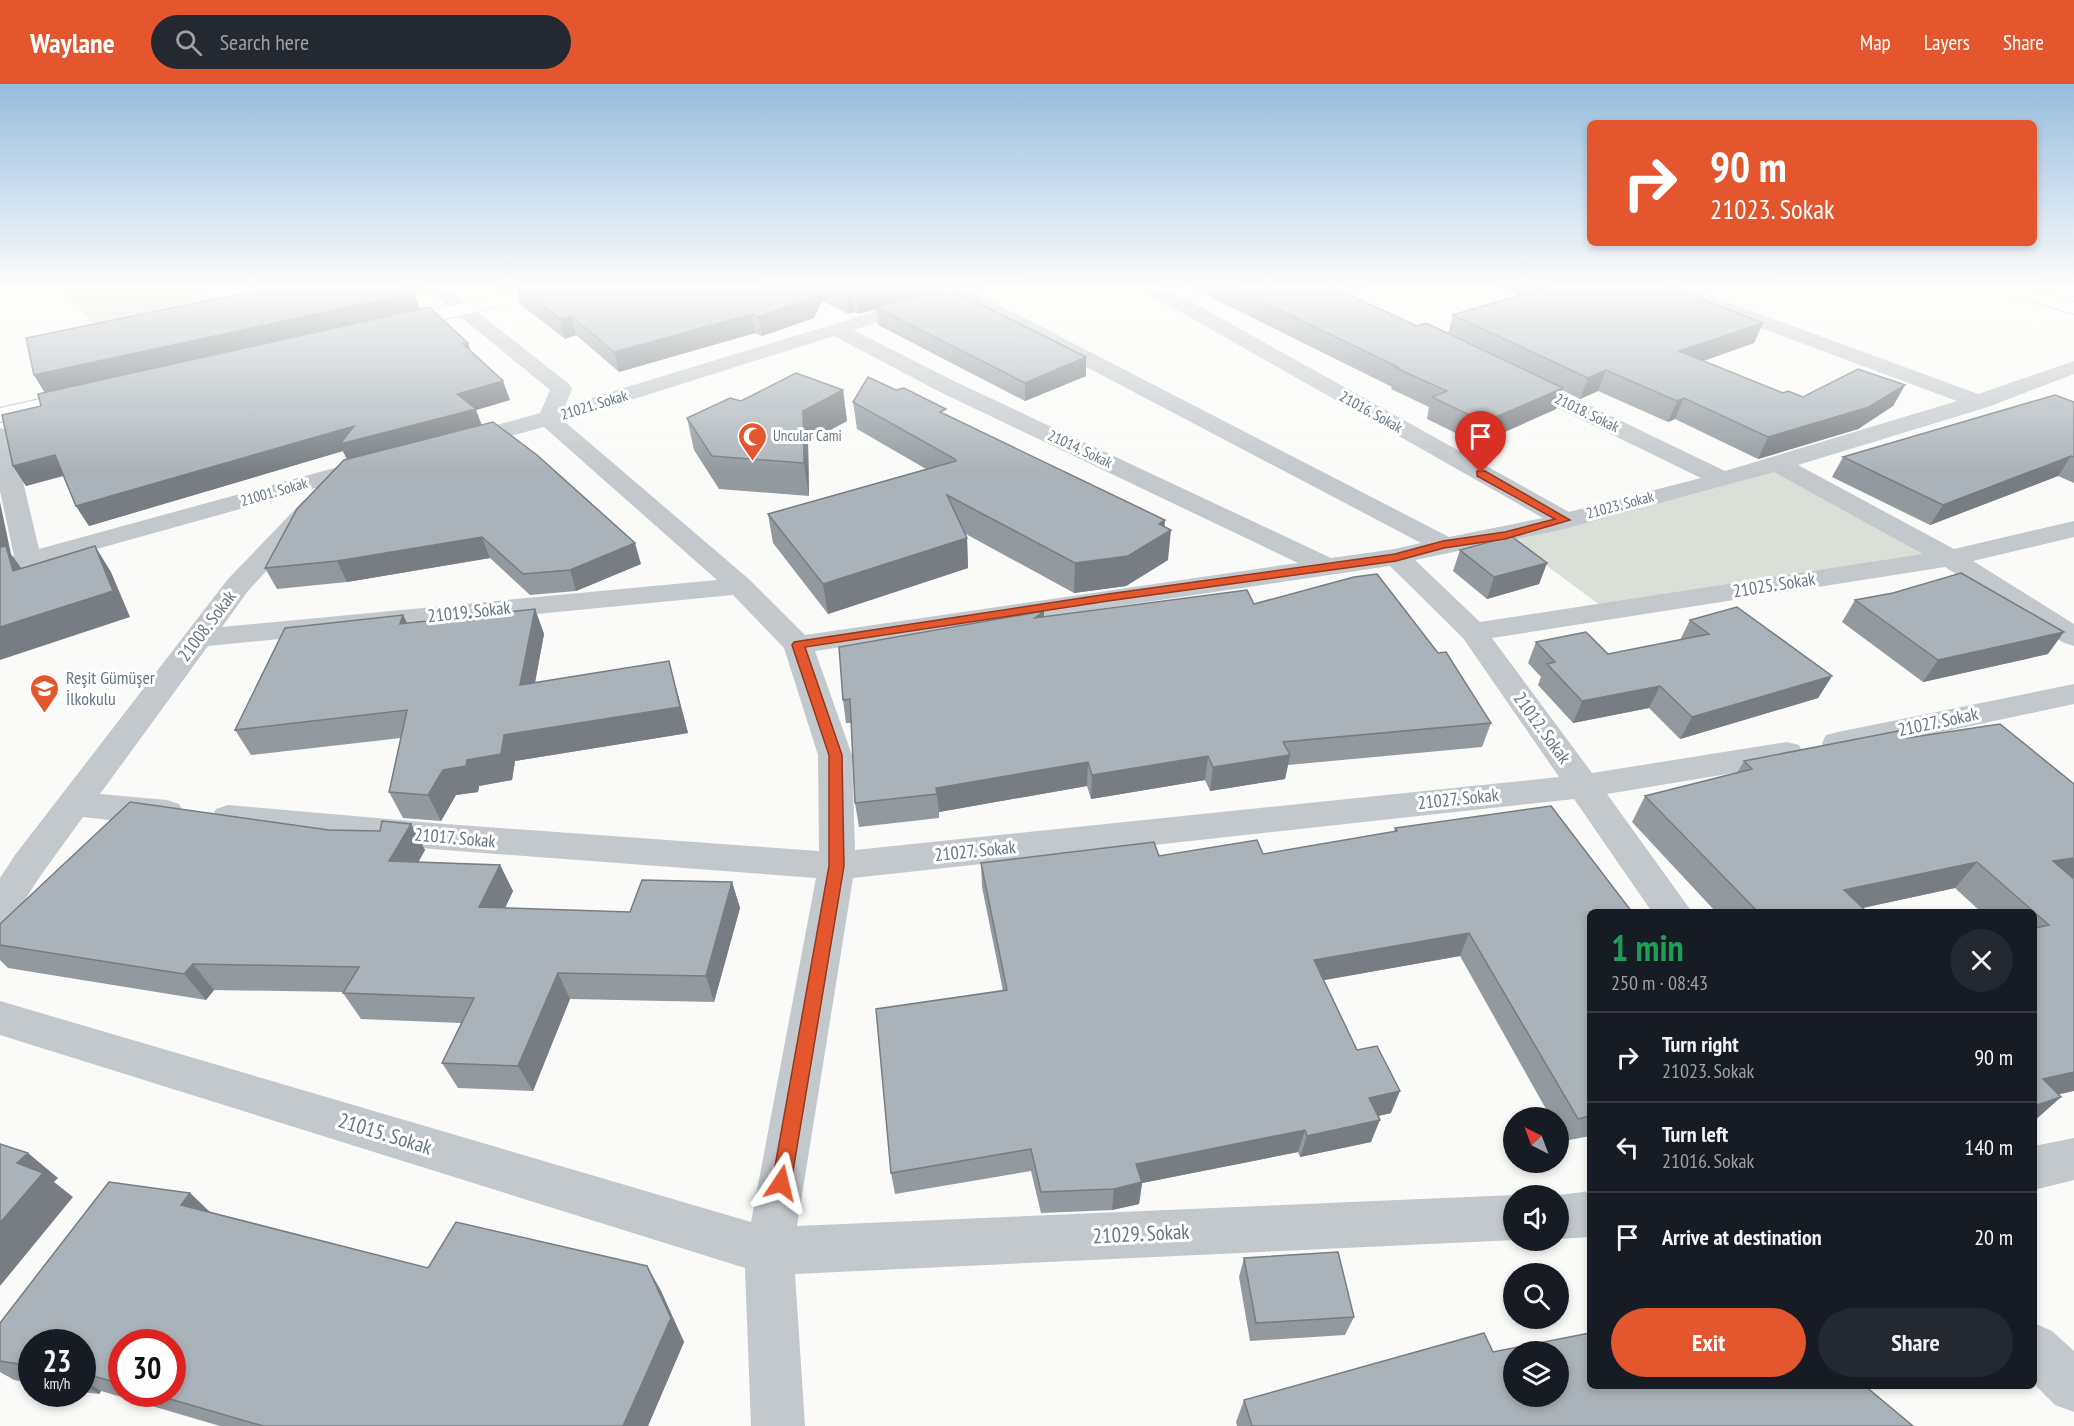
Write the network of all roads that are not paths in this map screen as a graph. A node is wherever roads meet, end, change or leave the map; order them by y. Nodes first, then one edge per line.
1 (511, 348) edge
2 (776, 348) edge
3 (871, 348) edge
4 (1066, 348) edge
5 (1258, 348) edge
6 (1833, 348) edge
7 (2074, 367) edge
8 (1506, 374) edge
9 (2023, 386) junction
10 (81, 397) edge
11 (2054, 399) edge
12 (1980, 402) junction
13 (0, 415) edge
14 (549, 419) junction
15 (0, 435) edge
16 (434, 449) edge
17 (388, 461) edge
18 (1777, 465) junction
19 (343, 473) junction
20 (1721, 478) junction
21 (1565, 520) junction
22 (2074, 529) edge
23 (1443, 544) junction
24 (1396, 557) junction
25 (1950, 558) junction
26 (28, 560) junction
27 (1326, 566) junction
28 (0, 568) edge
29 (740, 586) junction
30 (1473, 632) junction
31 (2074, 637) edge
32 (198, 638) junction
33 (798, 645) junction
34 (2074, 694) edge
35 (1584, 786) junction
36 (73, 804) junction
37 (837, 866) junction
38 (0, 908) edge
39 (1671, 909) edge
40 (0, 1018) edge
41 (2074, 1160) edge
42 (2037, 1167) edge
43 (1587, 1214) edge
44 (1569, 1215) edge
45 (1503, 1218) edge
46 (769, 1251) junction
47 (2037, 1352) edge
48 (2074, 1386) edge
49 (778, 1426) edge

1 - 14 street
2 - 14 street, 21021. Sokak
3 - 27 street, 21014. Sokak
4 - 23 street
5 - 21 street, 21016. Sokak
6 - 12 street
7 - 9 street, 21023. Sokak
8 - 20 street, 21018. Sokak
9 - 11 street
9 - 12 street, 21023. Sokak
10 - 13 street
12 - 18 street, 21023. Sokak
14 - 16 street
14 - 29 street
15 - 26 street
17 - 19 street, 21001. Sokak
18 - 20 street, 21023. Sokak
18 - 25 street
19 - 26 street, 21001. Sokak
19 - 32 street, 21008. Sokak
20 - 21 street, 21023. Sokak
21 - 23 street, 21023. Sokak
22 - 25 street, 21025. Sokak
23 - 24 street, 21023. Sokak
24 - 27 street, 21023. Sokak
24 - 30 street, 21012. Sokak
25 - 30 street, 21025. Sokak
25 - 31 street
26 - 28 street, 21001. Sokak
27 - 33 street, 21023. Sokak
29 - 32 street, 21019. Sokak
29 - 33 street
30 - 35 street, 21012. Sokak
32 - 36 street, 21008. Sokak
33 - 37 street
34 - 35 street, 21027. Sokak
35 - 37 street, 21027. Sokak
35 - 39 street, 21012. Sokak
36 - 37 street, 21017. Sokak
36 - 38 street, 21008. Sokak
37 - 46 street
40 - 46 street, 21015. Sokak
41 - 42 street
43 - 44 street
45 - 46 street, 21029. Sokak
46 - 49 street
47 - 48 street

